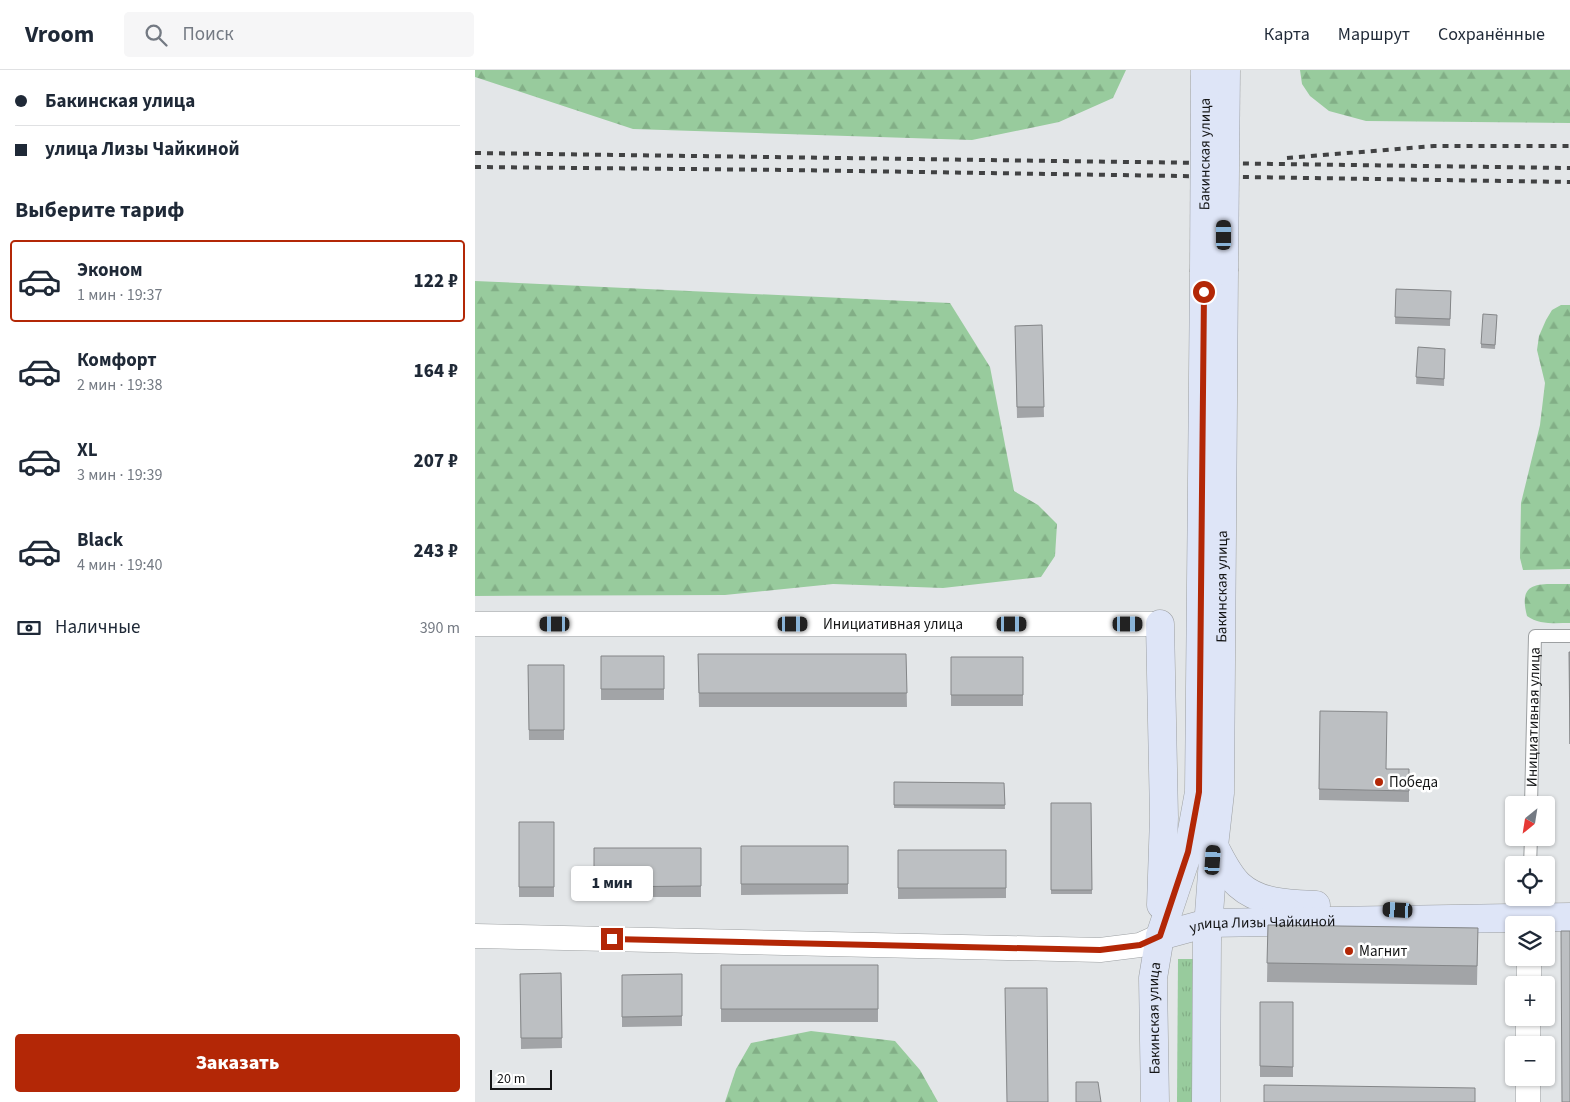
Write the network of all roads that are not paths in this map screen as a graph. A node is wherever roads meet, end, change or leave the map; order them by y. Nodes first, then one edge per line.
1 (1205, 70) edge
2 (1226, 70) edge
3 (1214, 272) junction
4 (475, 624) edge
5 (1160, 624) joint
6 (1570, 636) edge
7 (1531, 796) edge
8 (1164, 816) junction
9 (1206, 819) junction
10 (1214, 846) junction
11 (1525, 914) edge
12 (1570, 917) edge
13 (1208, 923) junction
14 (475, 936) edge
15 (1160, 936) junction
16 (1528, 1086) edge
17 (1155, 1102) edge
18 (1206, 1102) edge
19 (1528, 1102) edge

1 - 3 main road, Бакинская улица, bridge
2 - 3 main road, Бакинская улица, bridge
3 - 9 main road, Бакинская улица
4 - 5 street, Инициативная улица
5 - 8 main road
6 - 7 lane, Инициативная улица
8 - 9 street
8 - 15 main road
9 - 10 main road, Бакинская улица
9 - 15 main road, Бакинская улица
10 - 11 main road, улица Лизы Чайкиной
10 - 13 main road, Бакинская улица
11 - 12 main road, улица Лизы Чайкиной
11 - 13 main road, улица Лизы Чайкиной
13 - 15 main road, улица Лизы Чайкиной
13 - 18 main road, Бакинская улица
14 - 15 street, улица Лизы Чайкиной
15 - 17 main road, Бакинская улица
16 - 19 street

